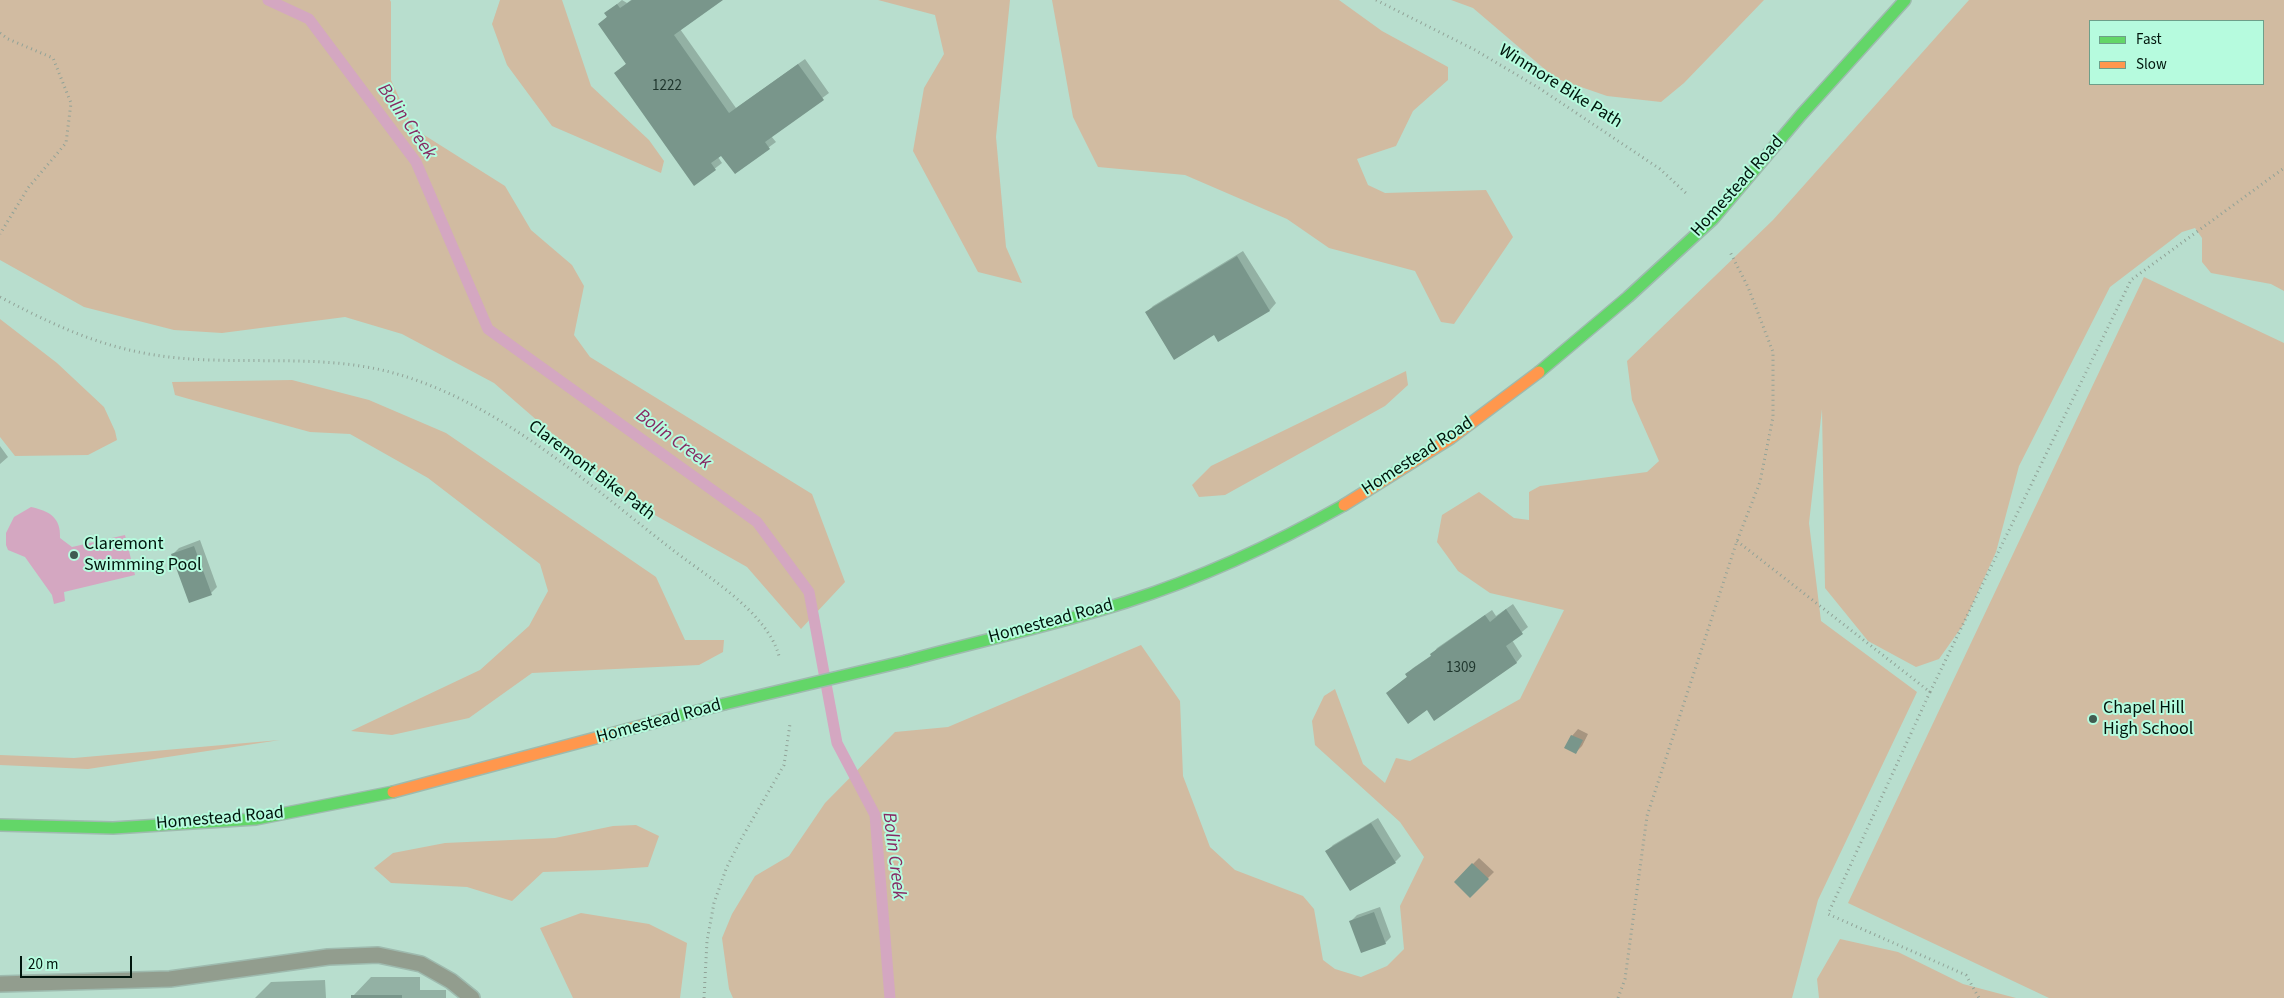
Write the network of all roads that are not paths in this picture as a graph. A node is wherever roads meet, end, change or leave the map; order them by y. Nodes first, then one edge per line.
1 (1905, 0) edge
2 (0, 825) edge
3 (0, 984) edge
4 (472, 998) edge

1 - 2 main road, Homestead Road, bridge
3 - 4 lane

